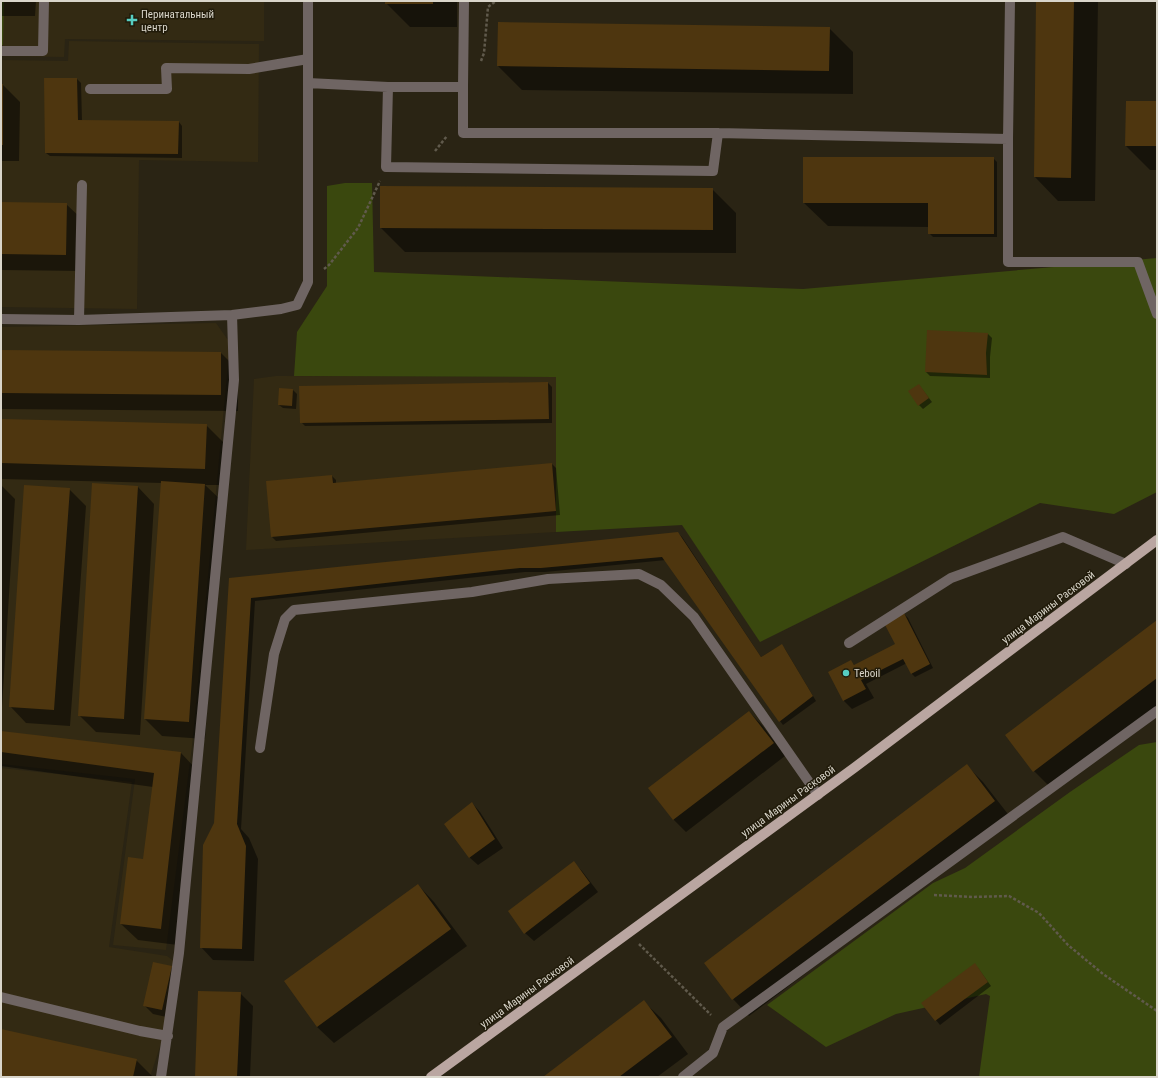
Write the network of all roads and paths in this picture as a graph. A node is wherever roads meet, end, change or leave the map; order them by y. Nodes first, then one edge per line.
1 (44, 1) edge
2 (308, 1) edge
3 (464, 1) edge
4 (1010, 1) edge
5 (1, 51) edge
6 (308, 59) junction
7 (308, 84) junction
8 (388, 87) junction
9 (463, 87) junction
10 (90, 89) dead end
11 (718, 133) junction
12 (1008, 139) junction
13 (82, 185) dead end
14 (1157, 314) edge
15 (232, 315) junction
16 (1, 319) edge
17 (79, 320) junction
18 (1157, 540) edge
19 (1126, 564) junction
20 (849, 643) dead end
21 (1157, 711) edge
22 (260, 748) dead end
23 (818, 795) junction
24 (908, 893) junction
25 (636, 941) dead end
26 (1, 997) edge
27 (1157, 1011) edge
28 (723, 1027) junction
29 (168, 1036) junction
30 (161, 1077) edge
31 (431, 1077) edge
32 (683, 1077) edge

1 - 5 street
2 - 6 street
3 - 9 street
4 - 12 street
6 - 7 street
6 - 10 street
7 - 8 street
7 - 15 street
8 - 9 street
8 - 11 street
9 - 11 street
11 - 12 street
12 - 14 street
13 - 17 street
15 - 17 street
15 - 29 street
16 - 17 street
18 - 19 main road, улица Марины Расковой
19 - 20 street
19 - 23 main road, улица Марины Расковой
21 - 24 street
22 - 23 street
23 - 31 main road, улица Марины Расковой
24 - 27 path
24 - 28 street
25 - 28 path
26 - 29 street
28 - 32 street
29 - 30 street

